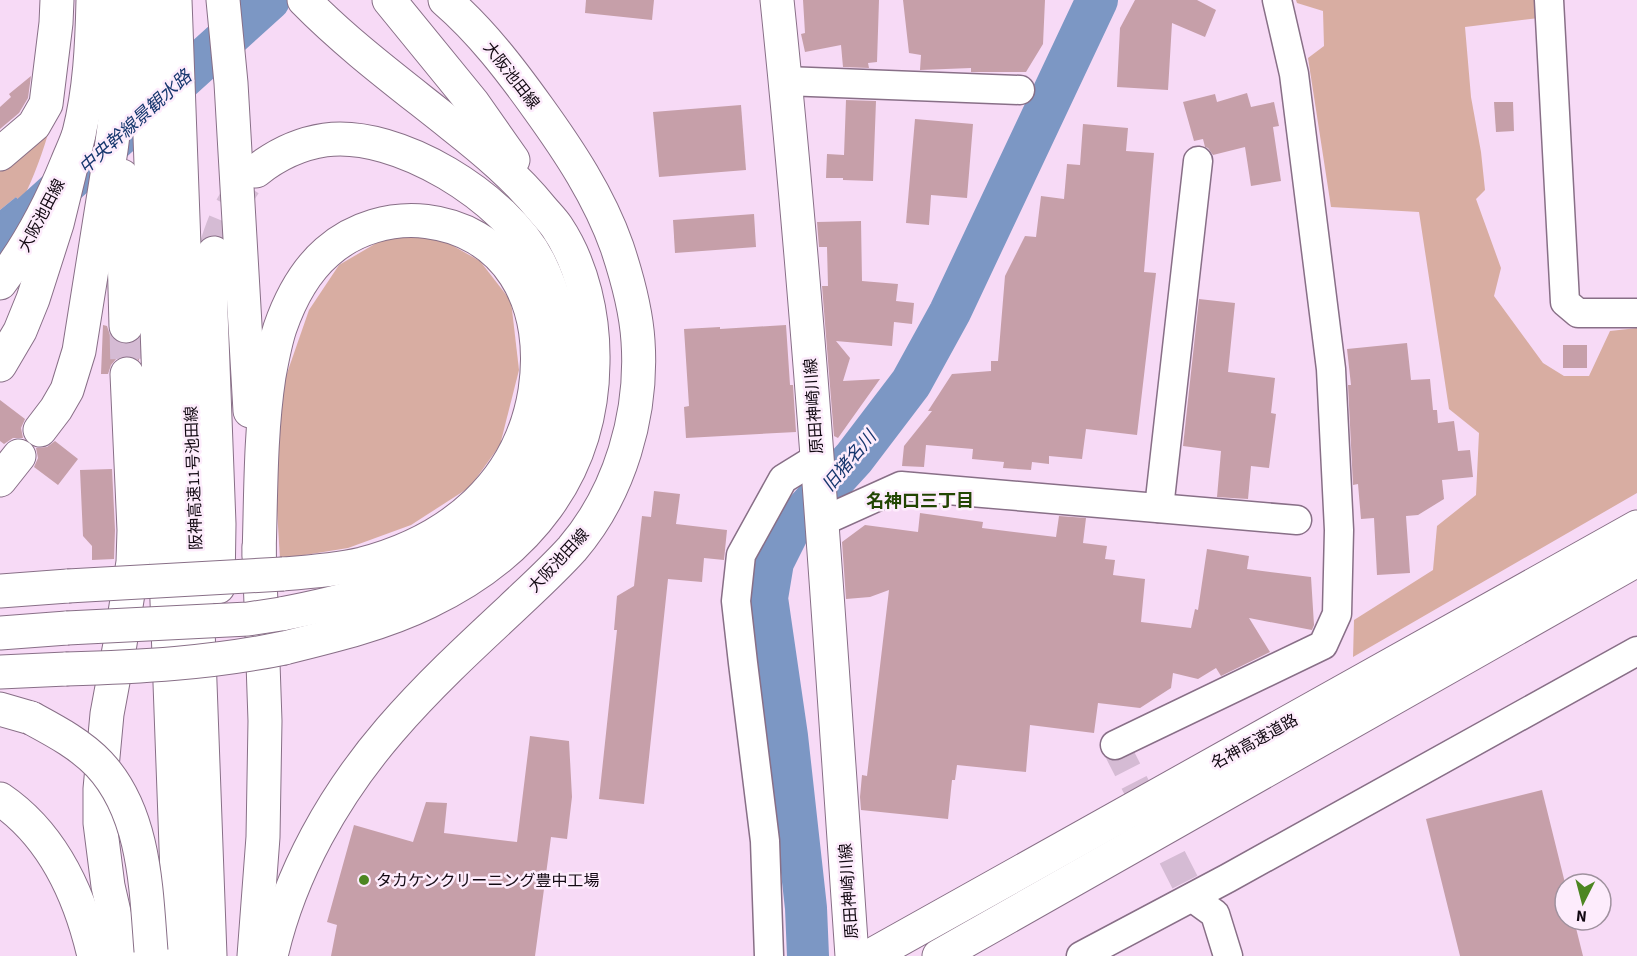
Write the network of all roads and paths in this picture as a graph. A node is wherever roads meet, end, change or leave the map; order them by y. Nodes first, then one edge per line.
1 (57, 0) edge
2 (93, 0) edge
3 (123, 0) edge
4 (145, 0) edge
5 (175, 0) edge
6 (223, 0) edge
7 (389, 0) edge
8 (445, 0) edge
9 (777, 0) edge
10 (1277, 0) edge
11 (1549, 0) edge
12 (308, 4) edge
13 (785, 81) junction
14 (1020, 90) dead end
15 (79, 134) junction
16 (0, 154) edge
17 (1198, 161) dead end
18 (256, 171) tunnel mouth
19 (112, 190) junction
20 (557, 227) junction
21 (214, 253) tunnel mouth
22 (4, 278) edge
23 (1637, 313) edge
24 (126, 326) tunnel mouth
25 (0, 365) edge
26 (127, 374) tunnel mouth
27 (40, 430) dead end
28 (817, 458) junction
29 (1159, 508) junction
30 (1296, 520) dead end
31 (821, 522) junction
32 (1637, 526) edge
33 (1637, 560) edge
34 (271, 565) junction
35 (0, 591) edge
36 (0, 633) edge
37 (1637, 651) edge
38 (0, 672) edge
39 (0, 709) edge
40 (1115, 745) dead end
41 (0, 799) edge
42 (1193, 898) junction
43 (867, 954) edge
44 (152, 955) edge
45 (94, 956) edge
46 (210, 956) edge
47 (218, 956) edge
48 (254, 956) edge
49 (271, 956) edge
50 (770, 956) edge
51 (939, 956) edge
52 (1081, 956) edge
53 (1228, 956) edge

1 - 16 main road
2 - 15 main road, 大阪池田線
3 - 19 main road
4 - 44 main road, 阪神高速11号池田線
5 - 46 main road, 阪神高速11号池田線
6 - 34 main road
7 - 20 main road
8 - 49 main road, 大阪池田線
9 - 13 main road, 原田神崎川線
10 - 40 street
11 - 23 street
12 - 20 main road
13 - 14 street
13 - 28 main road, 原田神崎川線
15 - 22 main road, 大阪池田線
15 - 25 main road
17 - 29 street
18 - 36 main road, bridge
19 - 24 main road
19 - 27 main road
20 - 38 main road, bridge
21 - 47 main road
26 - 44 main road
28 - 31 main road, 原田神崎川線
28 - 50 street
29 - 30 street
29 - 31 street
31 - 43 main road, 原田神崎川線
32 - 43 main road, 名神高速道路
33 - 51 main road, 名神高速道路
34 - 34 main road
34 - 35 main road, bridge
34 - 48 main road
37 - 42 street
39 - 44 main road, bridge
41 - 45 main road
42 - 52 street
42 - 53 street

